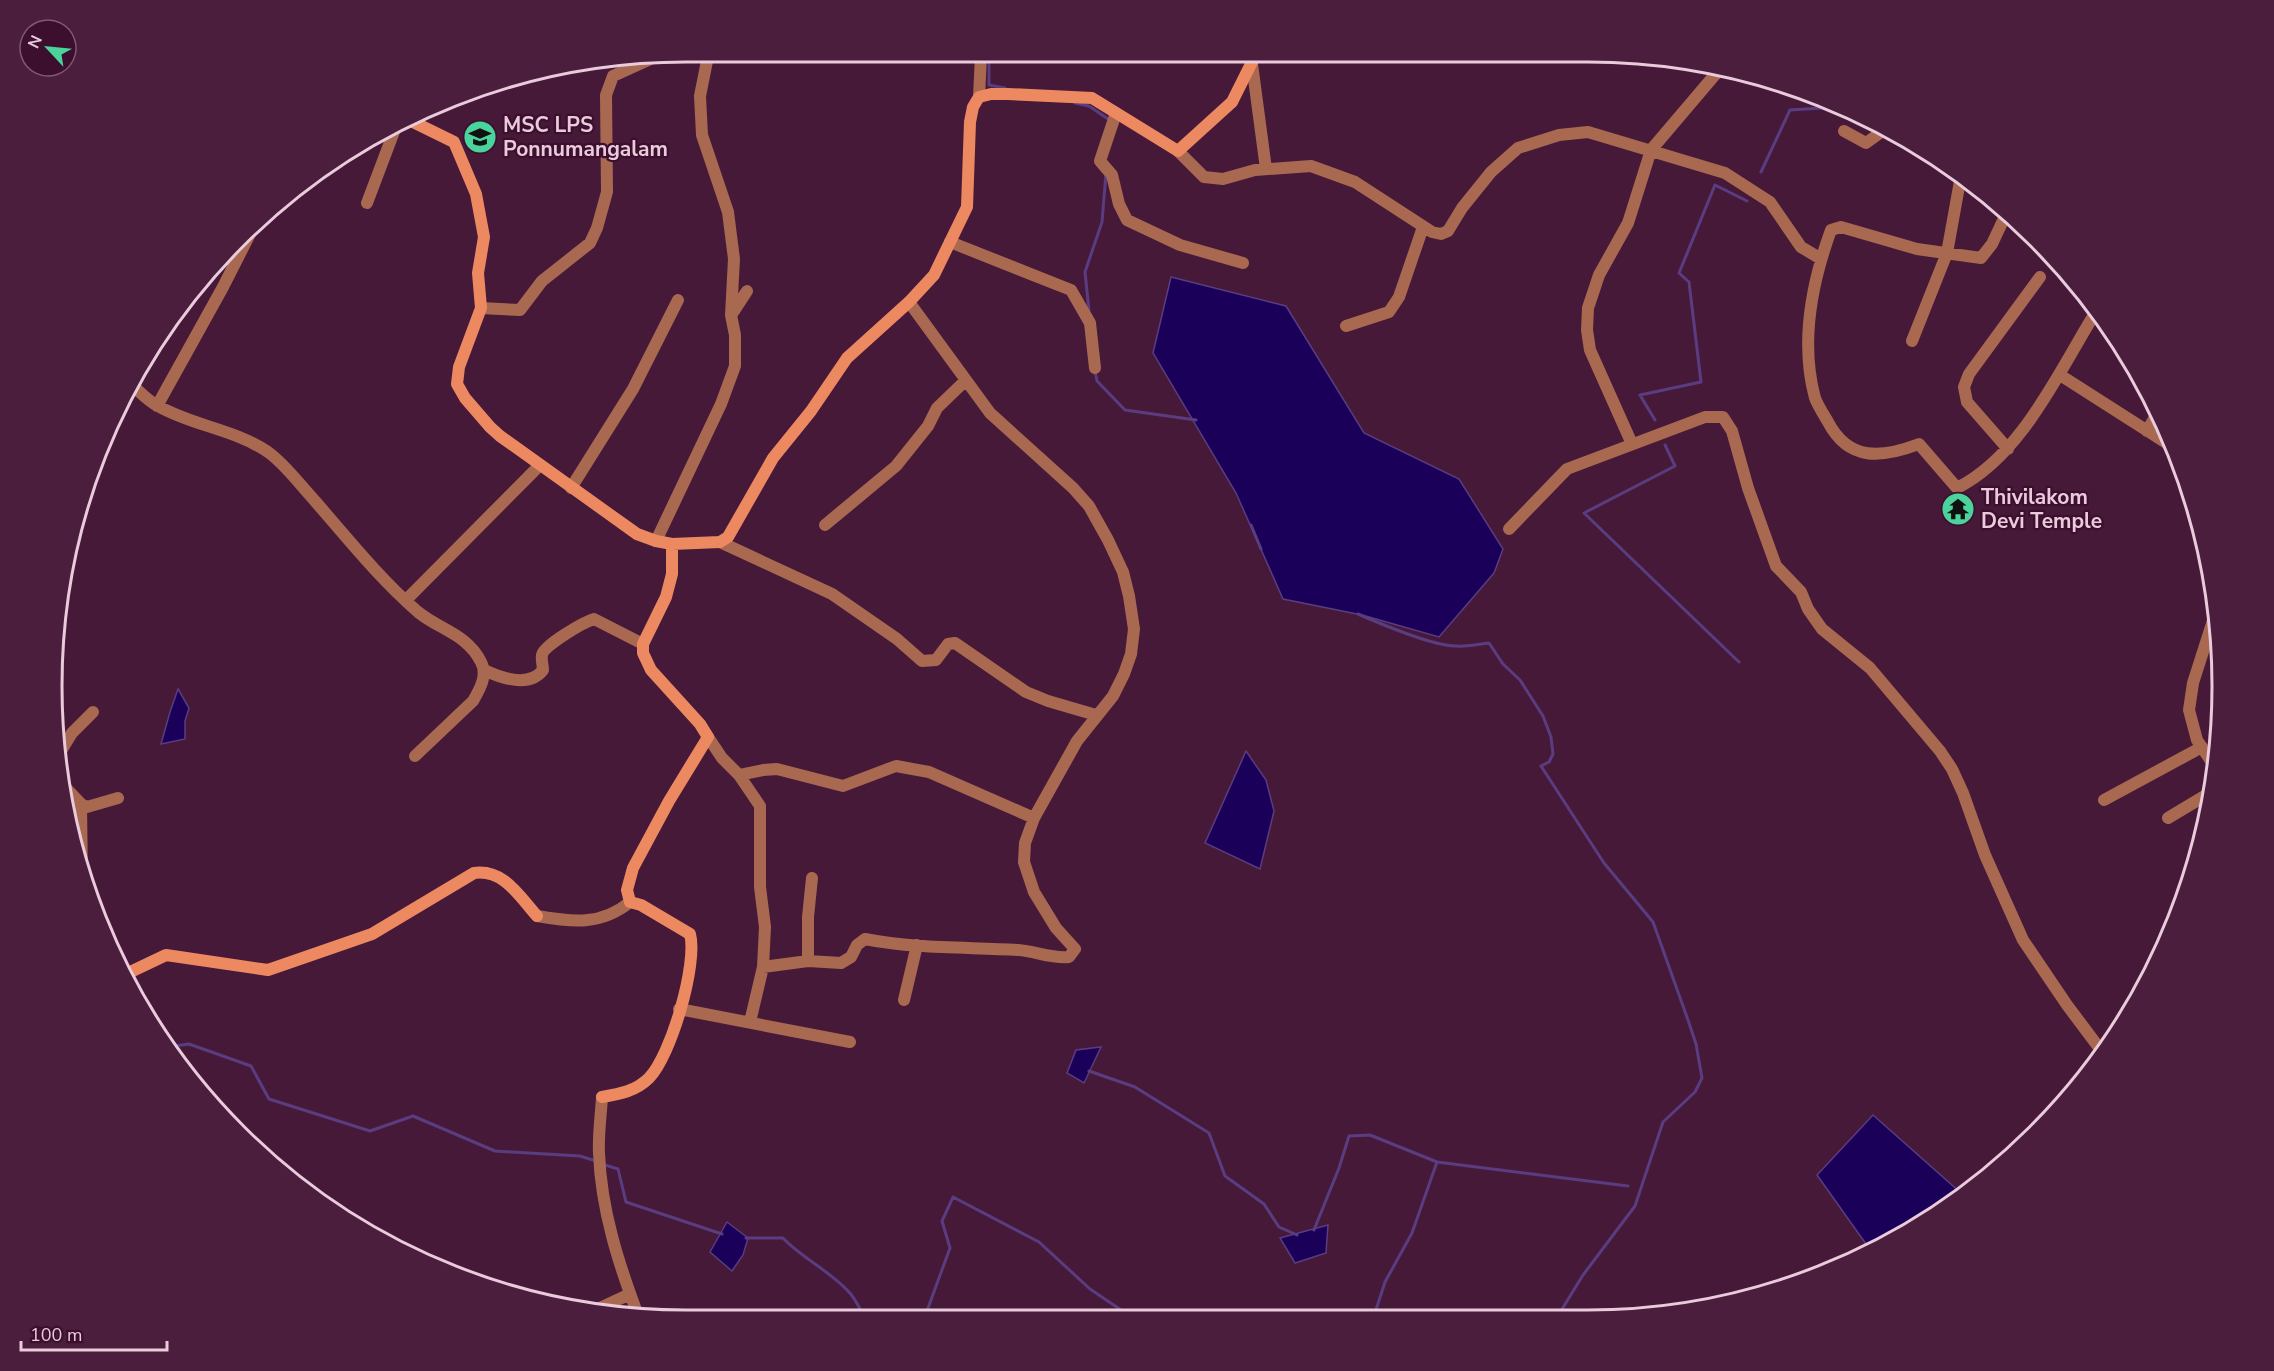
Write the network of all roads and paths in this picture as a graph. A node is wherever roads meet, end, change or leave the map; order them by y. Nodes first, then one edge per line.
1 (707, 62) edge
2 (981, 62) edge
3 (1252, 62) edge
4 (1254, 62) edge
5 (641, 63) edge
6 (1715, 74) edge
7 (979, 97) junction
8 (1116, 113) junction
9 (416, 123) edge
10 (1844, 131) dead end
11 (1879, 134) edge
12 (393, 135) edge
13 (1651, 150) junction
14 (1178, 151) junction
15 (1266, 169) junction
16 (1959, 184) edge
17 (367, 203) dead end
18 (2004, 219) edge
19 (1423, 226) junction
20 (246, 242) edge
21 (950, 242) junction
22 (1947, 253) junction
23 (1821, 259) junction
24 (1243, 263) dead end
25 (2040, 277) dead end
26 (747, 291) dead end
27 (678, 300) dead end
28 (909, 302) junction
29 (481, 308) junction
30 (731, 315) junction
31 (2092, 318) edge
32 (1346, 326) dead end
33 (1912, 342) dead end
34 (1095, 368) dead end
35 (2060, 375) junction
36 (965, 381) junction
37 (137, 389) edge
38 (157, 406) junction
39 (2153, 421) edge
40 (2147, 431) junction
41 (2162, 440) edge
42 (1632, 444) junction
43 (2007, 448) junction
44 (540, 465) junction
45 (571, 488) junction
46 (825, 525) dead end
47 (1509, 529) dead end
48 (656, 542) junction
49 (720, 542) junction
50 (672, 544) junction
51 (406, 600) junction
52 (2210, 630) edge
53 (643, 644) junction
54 (484, 670) junction
55 (93, 712) dead end
56 (1096, 715) junction
57 (708, 737) junction
58 (65, 745) edge
59 (2202, 747) junction
60 (415, 756) dead end
61 (2208, 756) edge
62 (739, 775) junction
63 (71, 793) edge
64 (2202, 797) edge
65 (118, 798) dead end
66 (2104, 800) dead end
67 (81, 804) junction
68 (1034, 818) junction
69 (2168, 818) dead end
70 (82, 841) edge
71 (812, 878) dead end
72 (630, 902) junction
73 (917, 945) junction
74 (808, 961) junction
75 (763, 967) junction
76 (131, 971) edge
77 (904, 1000) dead end
78 (679, 1009) junction
79 (750, 1022) junction
80 (850, 1042) dead end
81 (2097, 1046) edge
82 (630, 1294) junction
83 (609, 1304) edge
84 (635, 1307) edge

1 - 30 street
2 - 7 street
3 - 14 street
4 - 15 street
5 - 29 street
6 - 13 street
7 - 8 street
7 - 21 street
8 - 14 street
8 - 24 street
9 - 29 street
10 - 11 street
12 - 17 street
13 - 19 street
13 - 23 street
13 - 42 street
14 - 15 street
15 - 19 street
16 - 22 street
18 - 22 street
19 - 32 street
20 - 38 street
21 - 28 street
21 - 34 street
22 - 23 street
22 - 33 street
23 - 43 street
25 - 43 street
26 - 30 street
27 - 45 street
28 - 36 street
28 - 49 street
29 - 44 street
30 - 48 street
31 - 35 street
35 - 40 street
35 - 43 street
36 - 46 street
36 - 56 street
37 - 38 street
38 - 51 street
39 - 40 street
40 - 41 street
42 - 47 street
42 - 81 street
44 - 45 street
44 - 51 street
45 - 48 street
48 - 50 street
49 - 50 street
49 - 56 street
50 - 53 street
51 - 54 street
52 - 59 street
53 - 54 street
53 - 57 street
54 - 60 street
55 - 58 street
56 - 68 street
57 - 62 street
57 - 72 street
59 - 61 street
59 - 66 street
62 - 68 street
62 - 75 street
63 - 67 street
64 - 69 street
65 - 67 street
67 - 70 street
68 - 73 street
71 - 74 street
72 - 76 street
72 - 78 street
73 - 74 street
73 - 77 street
74 - 75 street
75 - 79 street
78 - 79 street
78 - 82 street
79 - 80 street
82 - 83 street
82 - 84 street

